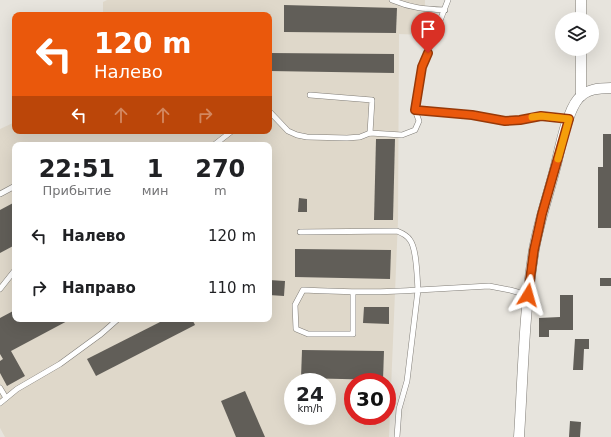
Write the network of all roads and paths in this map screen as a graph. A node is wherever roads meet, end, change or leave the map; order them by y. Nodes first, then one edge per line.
1 (392, 0) edge
2 (448, 0) edge
3 (581, 0) edge
4 (445, 10) junction
5 (581, 12) edge
6 (581, 56) edge
7 (611, 88) edge
8 (310, 95) dead end
9 (581, 96) junction
10 (415, 110) junction
11 (272, 114) edge
12 (569, 119) junction
13 (228, 134) edge
14 (370, 134) junction
15 (218, 142) edge
16 (12, 188) edge
17 (0, 194) edge
18 (300, 232) dead end
19 (12, 274) edge
20 (0, 289) edge
21 (418, 290) junction
22 (353, 293) junction
23 (528, 295) junction
24 (115, 322) edge
25 (0, 388) edge
26 (6, 398) junction
27 (0, 403) edge
28 (397, 437) edge
29 (519, 437) edge

1 - 4 lane
2 - 4 lane
3 - 5 street
4 - 10 lane
6 - 9 street
7 - 9 street
8 - 14 lane
9 - 12 street
10 - 12 lane
10 - 14 lane
11 - 14 lane
12 - 23 street
13 - 15 lane
16 - 17 lane
18 - 21 lane
19 - 20 lane
21 - 22 lane
21 - 23 lane
21 - 28 lane
22 - 22 lane
23 - 29 street
24 - 26 lane
25 - 26 lane
26 - 27 lane

